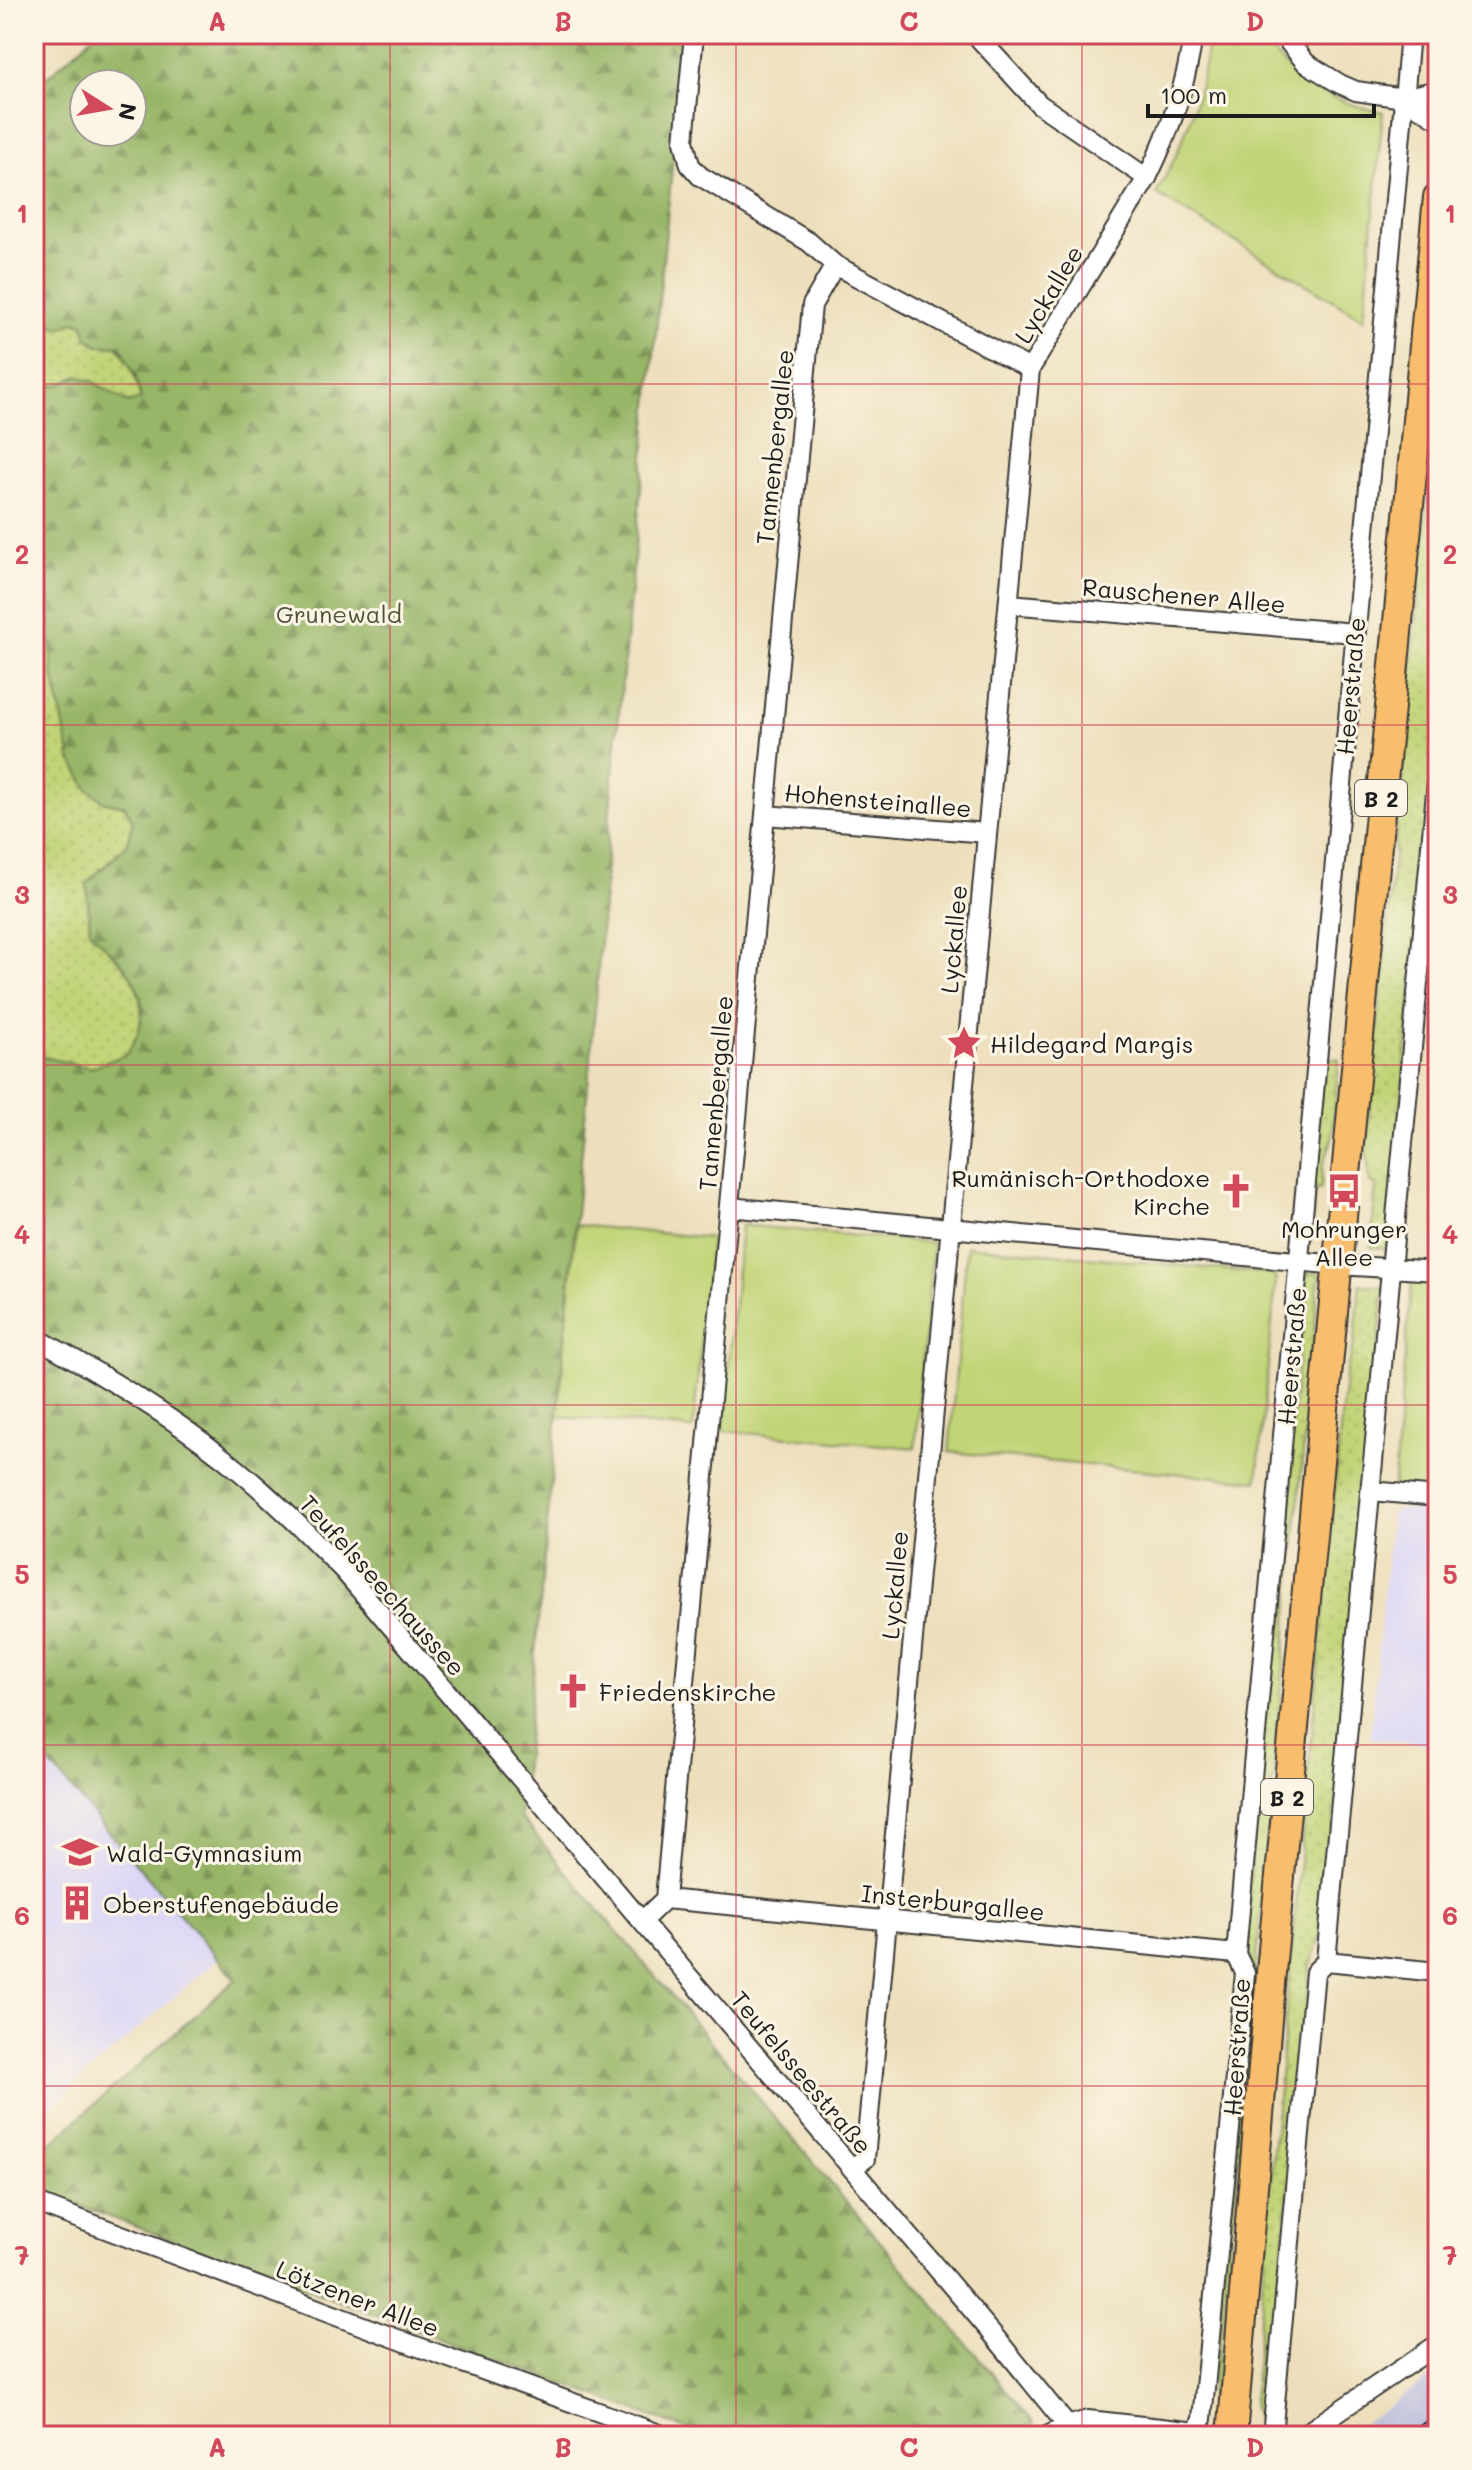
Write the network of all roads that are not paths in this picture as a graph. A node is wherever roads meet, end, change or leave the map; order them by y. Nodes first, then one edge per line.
1 (694, 34) edge
2 (975, 34) edge
3 (1193, 34) edge
4 (1282, 34) edge
5 (1410, 34) edge
6 (1438, 90) edge
7 (1404, 98) junction
8 (1438, 119) edge
9 (1147, 178) junction
10 (1438, 197) edge
11 (835, 265) junction
12 (1030, 369) junction
13 (1009, 604) junction
14 (1355, 633) junction
15 (1438, 771) edge
16 (765, 815) junction
17 (987, 833) junction
18 (729, 1207) junction
19 (951, 1229) junction
20 (1300, 1261) junction
21 (1338, 1265) junction
22 (1392, 1268) junction
23 (1438, 1271) edge
24 (34, 1337) edge
25 (1371, 1491) junction
26 (1438, 1497) edge
27 (490, 1741) joint
28 (665, 1899) junction
29 (888, 1919) junction
30 (642, 1921) junction
31 (1236, 1954) junction
32 (1326, 1961) junction
33 (1438, 1972) edge
34 (852, 2168) junction
35 (34, 2202) edge
36 (1438, 2344) edge
37 (1072, 2431) edge
38 (665, 2436) edge
39 (1047, 2436) edge
40 (1232, 2436) edge
41 (1272, 2436) edge
42 (1302, 2436) edge

1 - 11 street
2 - 9 street
3 - 9 street, Lyckallee
4 - 7 street
5 - 7 street, Heerstraße
6 - 7 street
7 - 8 street
7 - 14 street, Heerstraße
9 - 12 street, Lyckallee
10 - 21 main road, Heerstraße / B 2
11 - 12 street
11 - 16 street, Tannenbergallee
12 - 13 street, Lyckallee
13 - 14 street, Rauschener Allee
13 - 17 street, Lyckallee
14 - 20 street, Heerstraße
15 - 22 street
16 - 17 street, Hohensteinallee
16 - 18 street, Tannenbergallee
17 - 19 street, Lyckallee
18 - 19 street
18 - 28 street, Tannenbergallee
19 - 20 street
19 - 29 street, Lyckallee
20 - 21 street
20 - 31 street, Heerstraße
21 - 22 street
21 - 40 main road, Heerstraße / B 2
22 - 23 street
22 - 25 street
24 - 27 street, Teufelsseechaussee
25 - 26 street
25 - 32 street
27 - 30 street, Teufelsseestraße
28 - 29 street, Insterburgallee
28 - 30 street
29 - 31 street, Insterburgallee
29 - 34 street, Lyckallee
30 - 34 street, Teufelsseestraße
31 - 37 street, Heerstraße
32 - 33 street
32 - 41 street
34 - 37 street, Teufelsseestraße
35 - 38 street, Lötzener Allee
36 - 42 street
37 - 39 street

